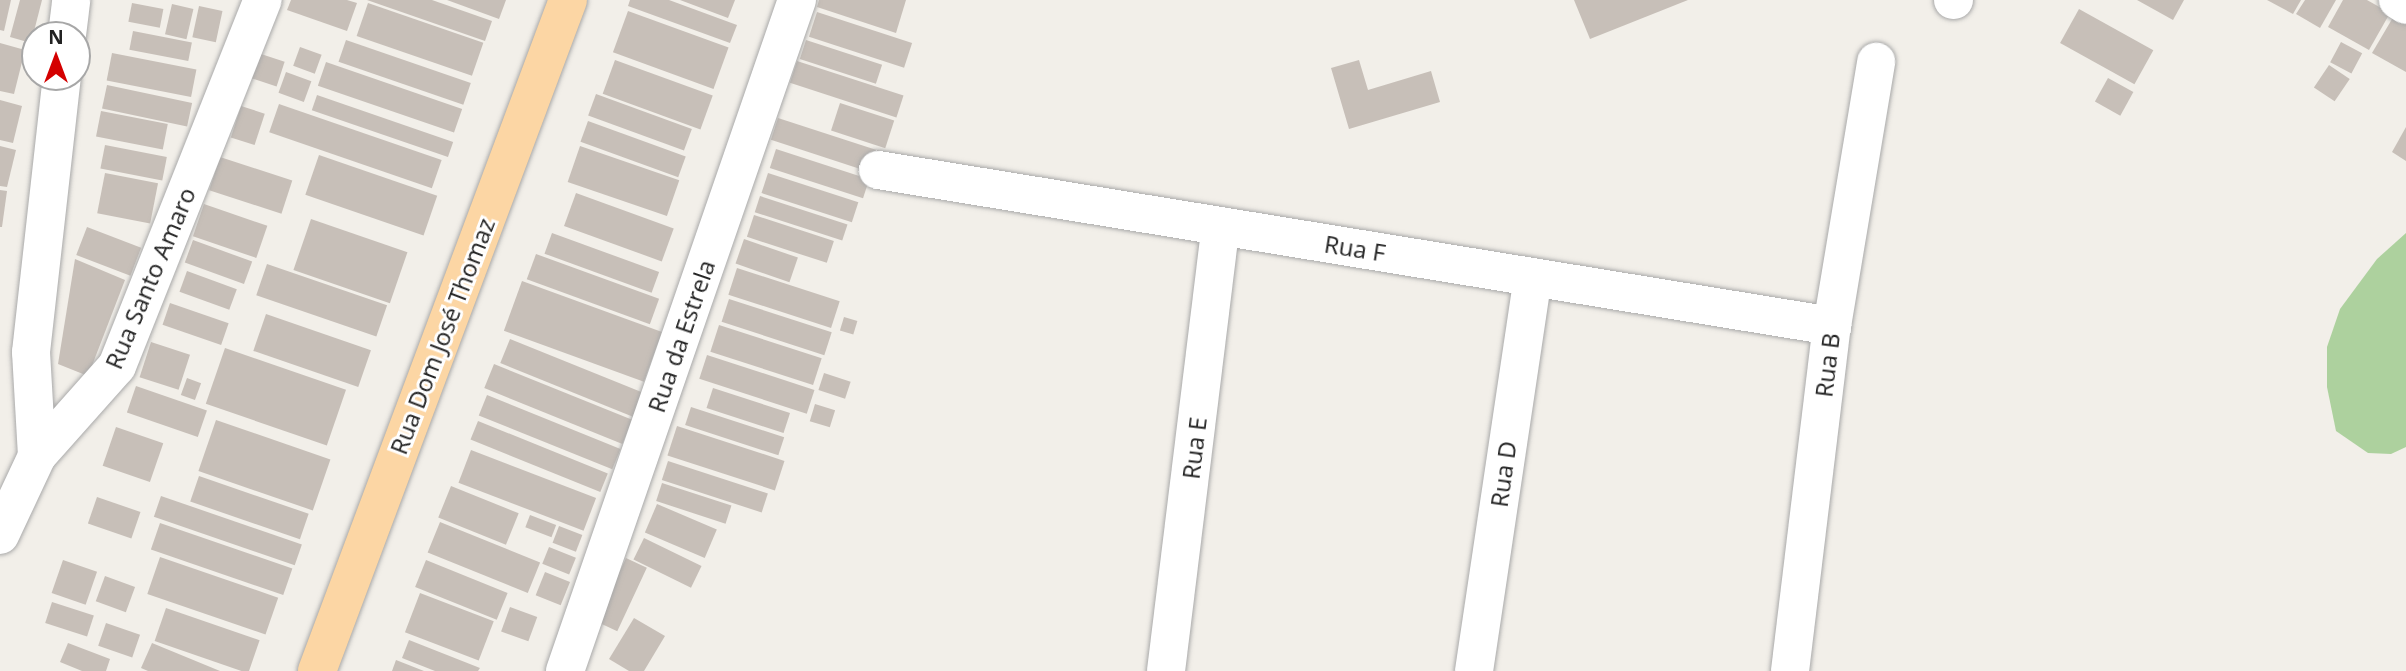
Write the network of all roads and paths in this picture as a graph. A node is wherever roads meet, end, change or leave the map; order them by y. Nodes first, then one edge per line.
1 (71, 0) edge
2 (264, 0) edge
3 (568, 0) edge
4 (797, 0) edge
5 (2398, 0) edge
6 (2406, 5) edge
7 (69, 21) edge
8 (1876, 62) dead end
9 (60, 91) edge
10 (878, 170) dead end
11 (1221, 226) junction
12 (1533, 276) junction
13 (1832, 326) junction
14 (37, 456) junction
15 (0, 535) edge
16 (317, 671) edge
17 (565, 671) edge
18 (1166, 671) edge
19 (1474, 671) edge
20 (1790, 671) edge

1 - 7 street
2 - 14 street, Rua Santo Amaro
3 - 16 main road, Rua Dom José Thomaz
4 - 17 street, Rua da Estrela
5 - 6 street
8 - 13 street, Rua B
9 - 14 street
10 - 11 street, Rua F
11 - 12 street, Rua F
11 - 18 street, Rua E
12 - 13 street, Rua F
12 - 19 street, Rua D
13 - 20 street, Rua B
14 - 15 street, Rua Santo Amaro

